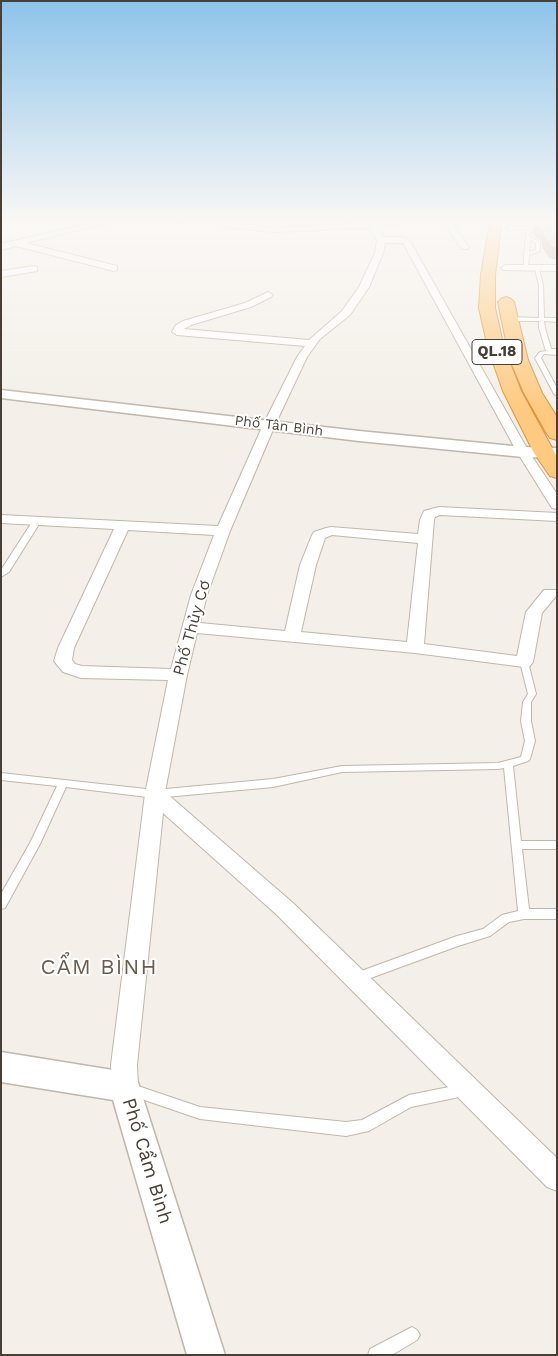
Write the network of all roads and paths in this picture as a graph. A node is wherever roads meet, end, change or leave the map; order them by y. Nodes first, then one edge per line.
1 (366, 283) edge
2 (429, 283) edge
3 (488, 283) edge
4 (505, 283) edge
5 (539, 283) edge
6 (268, 295) dead end
7 (489, 319) junction
8 (508, 319) junction
9 (543, 320) junction
10 (557, 320) edge
11 (312, 342) junction
12 (553, 352) edge
13 (1, 394) edge
14 (557, 394) edge
15 (269, 425) junction
16 (557, 434) edge
17 (524, 452) junction
18 (550, 453) edge
19 (557, 472) edge
20 (557, 505) edge
21 (557, 517) edge
22 (1, 519) edge
23 (37, 521) junction
24 (122, 526) junction
25 (223, 531) junction
26 (425, 539) junction
27 (1, 575) edge
28 (550, 593) dead end
29 (191, 627) junction
30 (292, 637) junction
31 (415, 648) junction
32 (524, 662) junction
33 (178, 676) junction
34 (508, 764) junction
35 (1, 776) edge
36 (63, 783) junction
37 (155, 794) junction
38 (516, 845) junction
39 (557, 846) edge
40 (1, 906) edge
41 (524, 914) junction
42 (557, 914) edge
43 (354, 979) junction
44 (1, 1066) edge
45 (125, 1087) junction
46 (467, 1089) junction
47 (557, 1177) edge
48 (412, 1335) dead end
49 (206, 1355) edge
50 (376, 1355) edge

1 - 11 street, Phố Thủy Cơ
2 - 17 street
3 - 7 highway, QL.18
4 - 8 highway, QL.18
5 - 9 lane
6 - 11 street
7 - 8 highway
7 - 18 highway, QL.18
8 - 9 lane
8 - 16 highway, QL.18
9 - 10 lane
9 - 12 lane
11 - 15 street, Phố Thủy Cơ
12 - 14 lane
13 - 15 street, Phố Tân Bình
15 - 17 street, Phố Tân Bình
15 - 25 street, Phố Thủy Cơ
17 - 18 street, Phố Tân Bình
17 - 20 street
18 - 19 highway, QL.18
21 - 26 street
22 - 23 street
23 - 24 street
23 - 27 lane
24 - 25 street
24 - 33 street
25 - 29 street, Phố Thủy Cơ
26 - 30 street
26 - 31 street
28 - 32 street
29 - 30 street
29 - 33 street, Phố Thủy Cơ
30 - 31 street
31 - 32 street
32 - 34 lane
33 - 37 street, Phố Thủy Cơ
34 - 37 lane
34 - 38 lane
35 - 36 lane
36 - 37 lane
36 - 40 lane
37 - 43 street
37 - 45 street, Phố Thủy Cơ
38 - 39 lane
38 - 41 lane
41 - 42 lane
41 - 43 lane
43 - 46 street
44 - 45 street, Phố Cẩm Bình
45 - 46 lane
45 - 49 street, Phố Cẩm Bình
46 - 47 street
48 - 50 lane

